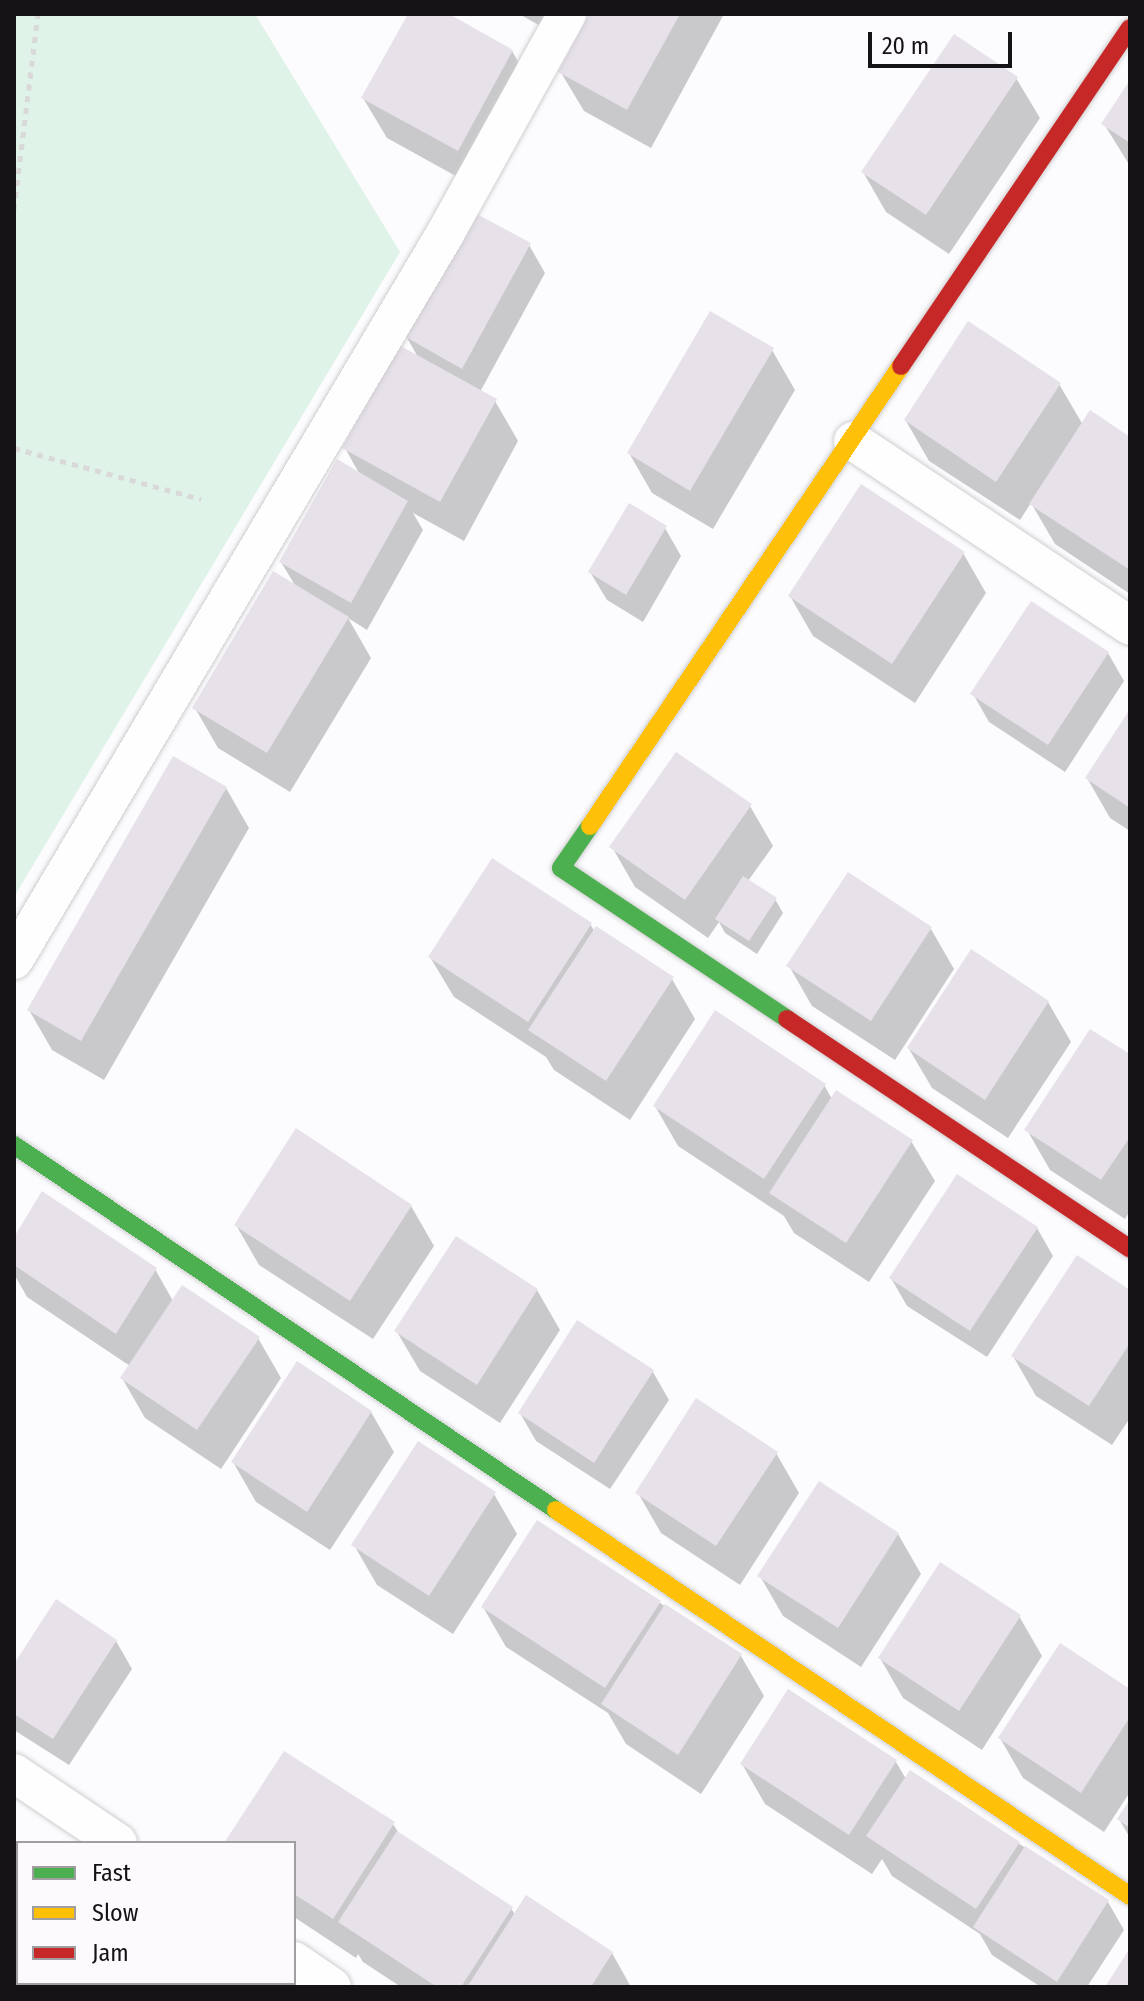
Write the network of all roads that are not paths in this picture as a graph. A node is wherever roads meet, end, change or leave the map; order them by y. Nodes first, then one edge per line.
1 (567, 14) edge
2 (1130, 28) edge
3 (853, 441) junction
4 (1130, 626) edge
5 (14, 960) edge
6 (14, 1145) edge
7 (1130, 1249) edge
8 (14, 1773) edge
9 (115, 1841) edge
10 (1130, 1896) edge
11 (296, 1962) edge
12 (332, 1987) edge

1 - 5 street
2 - 3 street
3 - 4 street
3 - 7 street
6 - 10 street
8 - 9 street
11 - 12 street

